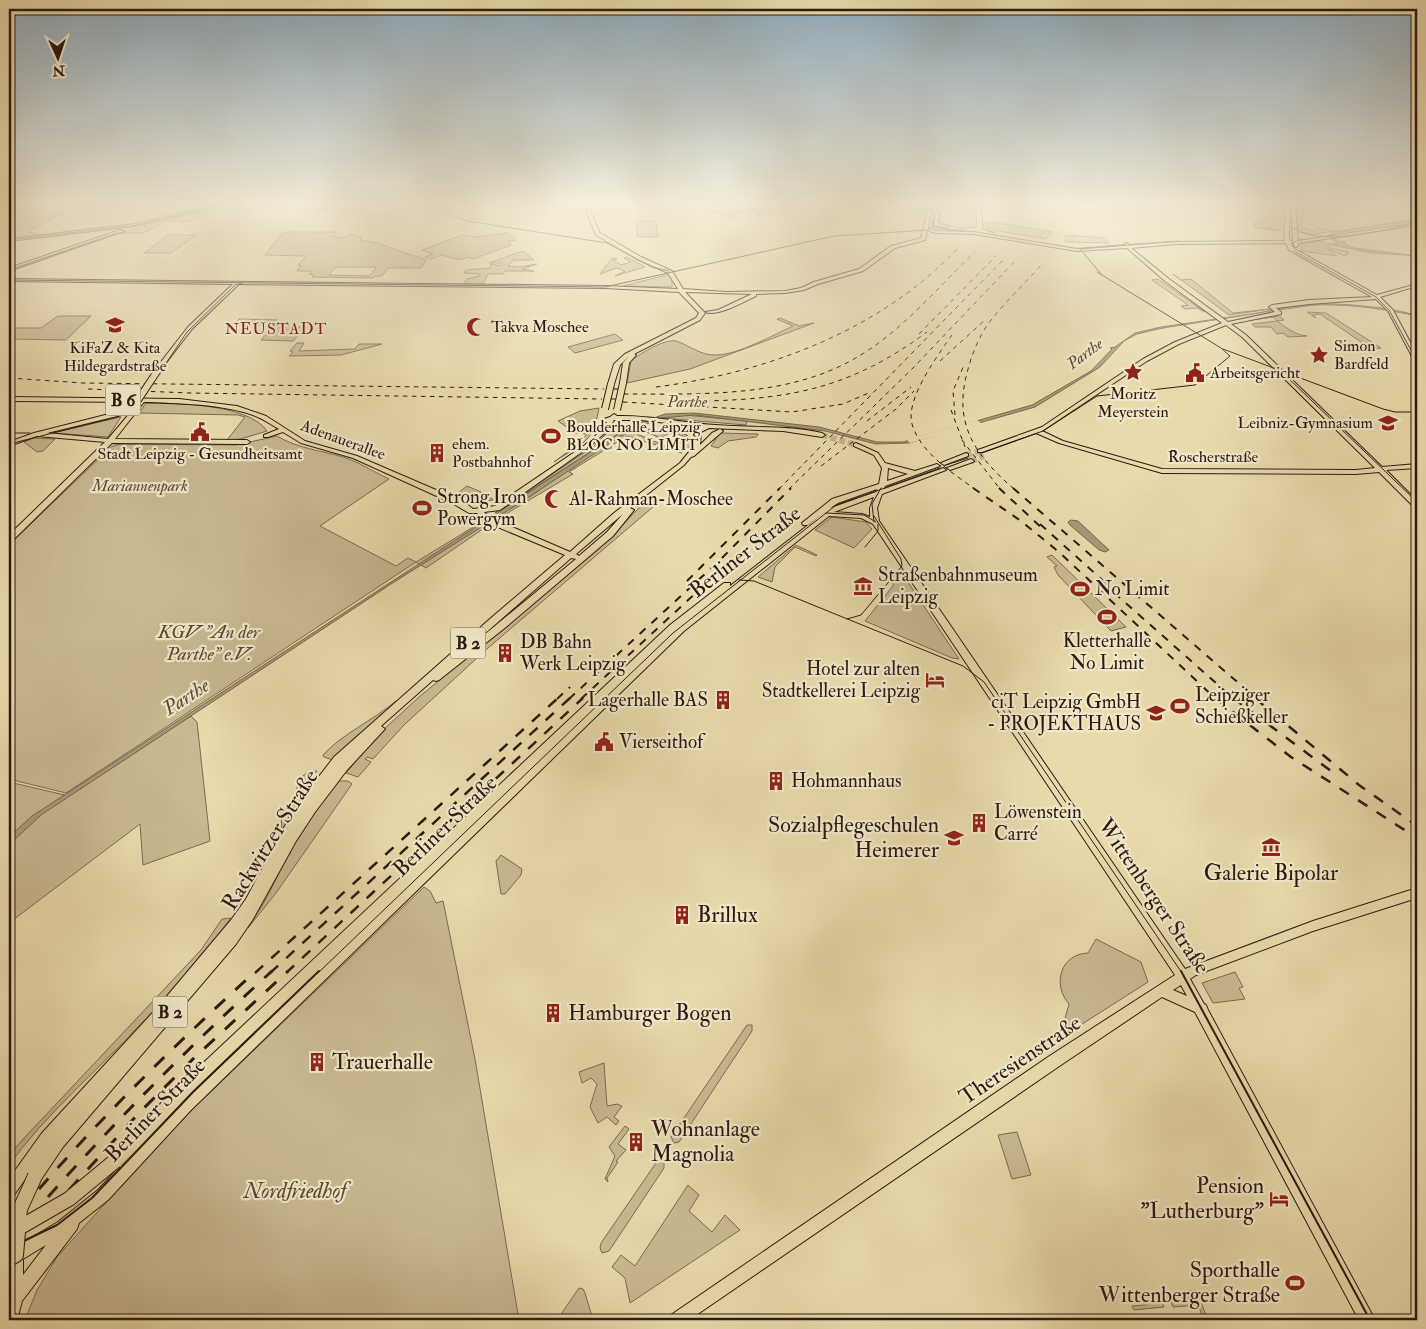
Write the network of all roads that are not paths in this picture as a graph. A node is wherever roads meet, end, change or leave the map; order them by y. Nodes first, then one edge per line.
1 (660, 267) edge
2 (866, 267) edge
3 (1151, 267) edge
4 (1161, 267) edge
5 (1322, 267) edge
6 (9, 280) edge
7 (237, 283) junction
8 (1417, 285) edge
9 (683, 290) junction
10 (761, 292) junction
11 (1377, 297) junction
12 (1211, 304) dead end
13 (708, 312) junction
14 (1392, 313) joint
15 (1227, 319) junction
16 (1402, 333) joint
17 (1417, 360) edge
18 (1119, 378) junction
19 (9, 399) edge
20 (132, 410) junction
21 (605, 411) junction
22 (615, 414) junction
23 (625, 420) junction
24 (644, 422) junction
25 (606, 423) junction
26 (668, 428) junction
27 (704, 428) junction
28 (282, 429) junction
29 (720, 431) junction
30 (804, 431) junction
31 (1037, 431) junction
32 (36, 434) junction
33 (266, 435) dead end
34 (822, 435) tunnel mouth
35 (1044, 435) junction
36 (696, 440) junction
37 (709, 440) junction
38 (110, 441) junction
39 (247, 442) dead end
40 (9, 444) edge
41 (856, 445) tunnel mouth
42 (688, 458) junction
43 (969, 458) tunnel mouth
44 (884, 465) junction
45 (1417, 466) edge
46 (944, 467) junction
47 (1383, 469) junction
48 (916, 473) junction
49 (880, 489) junction
50 (1417, 497) edge
51 (1417, 505) edge
52 (827, 514) junction
53 (489, 516) junction
54 (875, 520) junction
55 (9, 539) edge
56 (576, 557) junction
57 (1417, 893) edge
58 (1183, 977) junction
59 (1161, 991) junction
60 (1202, 1009) junction
61 (120, 1165) junction
62 (35, 1176) joint
63 (11, 1185) edge
64 (79, 1216) junction
65 (13, 1231) edge
66 (12, 1257) edge
67 (15, 1297) junction
68 (9, 1320) edge
69 (676, 1320) edge
70 (1367, 1320) edge

1 - 9 main road
2 - 10 main road
3 - 15 main road
4 - 12 main road
5 - 11 main road
6 - 7 main road
7 - 9 main road
7 - 20 main road, bridge
8 - 11 main road
9 - 10 main road
9 - 13 main road
9 - 21 main road, bridge
10 - 13 main road
11 - 14 main road
11 - 15 main road
13 - 22 main road, bridge
14 - 16 main road
15 - 18 main road
15 - 47 main road
16 - 17 main road
18 - 31 main road
18 - 35 main road
19 - 28 main road, Adenauerallee / B 6
20 - 32 main road
20 - 38 main road
21 - 22 main road
21 - 25 main road
22 - 23 main road
22 - 25 main road
23 - 24 main road
23 - 24 main road
23 - 25 main road
24 - 26 main road
24 - 27 main road
25 - 53 main road
26 - 27 main road
26 - 36 main road
27 - 29 main road
27 - 30 main road
27 - 36 main road, Rackwitzer Straße
27 - 37 main road
28 - 33 main road
28 - 53 main road, Adenauerallee / B 6
29 - 30 main road
29 - 37 main road, Rackwitzer Straße
30 - 34 main road
31 - 35 main road, Roscherstraße
31 - 35 main road
32 - 38 main road
32 - 40 main road
35 - 47 main road, Roscherstraße
36 - 42 main road, Rackwitzer Straße / B 2
37 - 42 main road, Rackwitzer Straße / B 2
38 - 39 main road
38 - 55 main road
41 - 44 main road
42 - 56 main road, Rackwitzer Straße / B 2
43 - 46 main road, Berliner Straße
44 - 48 main road
44 - 49 main road
45 - 47 main road, Roscherstraße
46 - 48 main road, Berliner Straße
46 - 49 main road, Berliner Straße
47 - 50 main road
47 - 51 main road
48 - 49 main road, Berliner Straße
49 - 52 main road, Berliner Straße
49 - 54 main road
49 - 61 main road, Berliner Straße
52 - 54 main road
52 - 61 main road, Berliner Straße
53 - 56 main road, Adenauerallee
54 - 58 main road, Wittenberger Straße
56 - 62 main road, Rackwitzer Straße / B 2
56 - 63 main road, Rackwitzer Straße / B 2
57 - 58 main road, Theresienstraße
58 - 59 main road, Theresienstraße
58 - 60 main road, Wittenberger Straße
59 - 60 main road
59 - 69 main road, Theresienstraße
60 - 70 main road, Wittenberger Straße
61 - 64 main road, Berliner Straße
61 - 65 main road, Berliner Straße, bridge
62 - 65 main road, Rackwitzer Straße / B 2, bridge
64 - 66 main road, Berliner Straße
64 - 67 main road
65 - 66 main road, B 2, bridge
66 - 67 main road, B 2
67 - 68 main road, B 2

